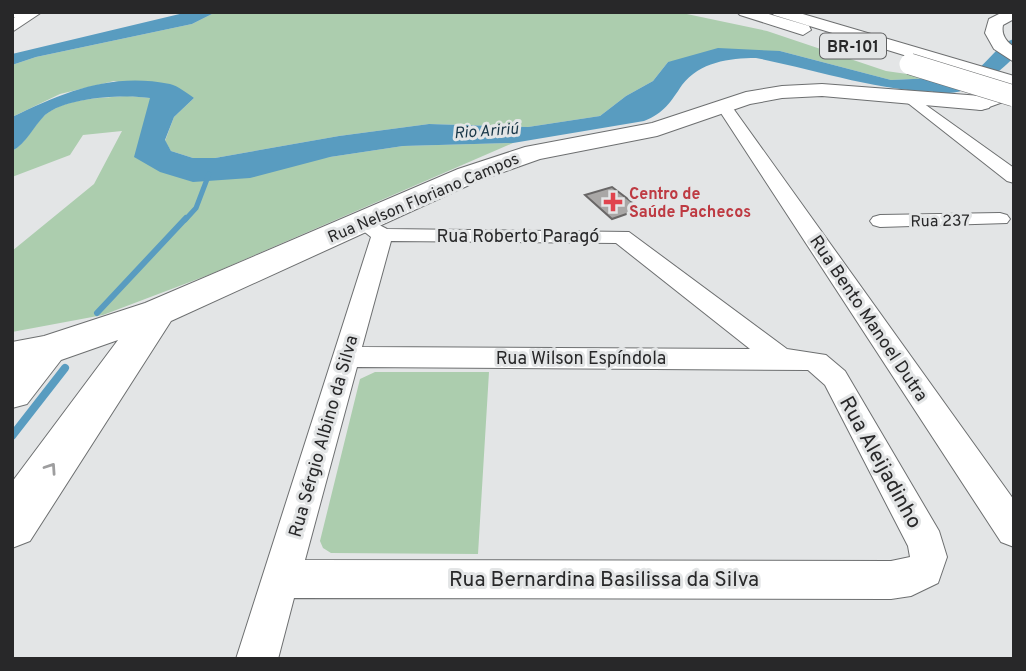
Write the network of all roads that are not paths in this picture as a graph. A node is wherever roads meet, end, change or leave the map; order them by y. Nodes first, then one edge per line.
1 (745, 12) edge
2 (779, 12) edge
3 (33, 13) edge
4 (1014, 13) edge
5 (12, 14) edge
6 (12, 27) edge
7 (1014, 56) edge
8 (905, 57) junction
9 (1014, 83) edge
10 (1014, 91) edge
11 (1014, 96) edge
12 (909, 97) junction
13 (981, 103) junction
14 (724, 107) junction
15 (1014, 114) edge
16 (1014, 177) edge
17 (880, 221) dead end
18 (1009, 223) edge
19 (372, 228) junction
20 (158, 312) junction
21 (30, 353) edge
22 (346, 357) junction
23 (781, 359) junction
24 (816, 362) joint
25 (12, 392) edge
26 (12, 524) edge
27 (1014, 530) edge
28 (925, 570) joint
29 (281, 579) junction
30 (257, 659) edge

1 - 8 main road, BR-101
2 - 8 main road, BR-101
3 - 5 street
3 - 6 main road
4 - 7 main road
8 - 9 main road, BR-101
8 - 11 main road, BR-101, bridge
10 - 13 main road, Rua Nelson Floriano Campos
12 - 13 main road, Rua Nelson Floriano Campos
12 - 14 main road, Rua Nelson Floriano Campos
12 - 16 street
13 - 15 main road
14 - 19 main road, Rua Nelson Floriano Campos
14 - 27 street, Rua Bento Manoel Dutra
17 - 18 street, Rua 237
19 - 20 main road, Rua Nelson Floriano Campos
19 - 22 street, Rua Sérgio Albino da Silva
19 - 23 street, Rua Roberto Paragó
20 - 21 main road, Rua Nelson Floriano Campos
26 -> 20 main road
21 - 25 main road
22 - 23 street, Rua Wilson Espíndola
22 - 29 street, Rua Sérgio Albino da Silva
23 - 24 street, Rua Wilson Espíndola
24 - 28 street, Rua Aleijadinho
28 - 29 street, Rua Bernardina Basilissa da Silva
29 - 30 street, Rua Sérgio Albino da Silva

